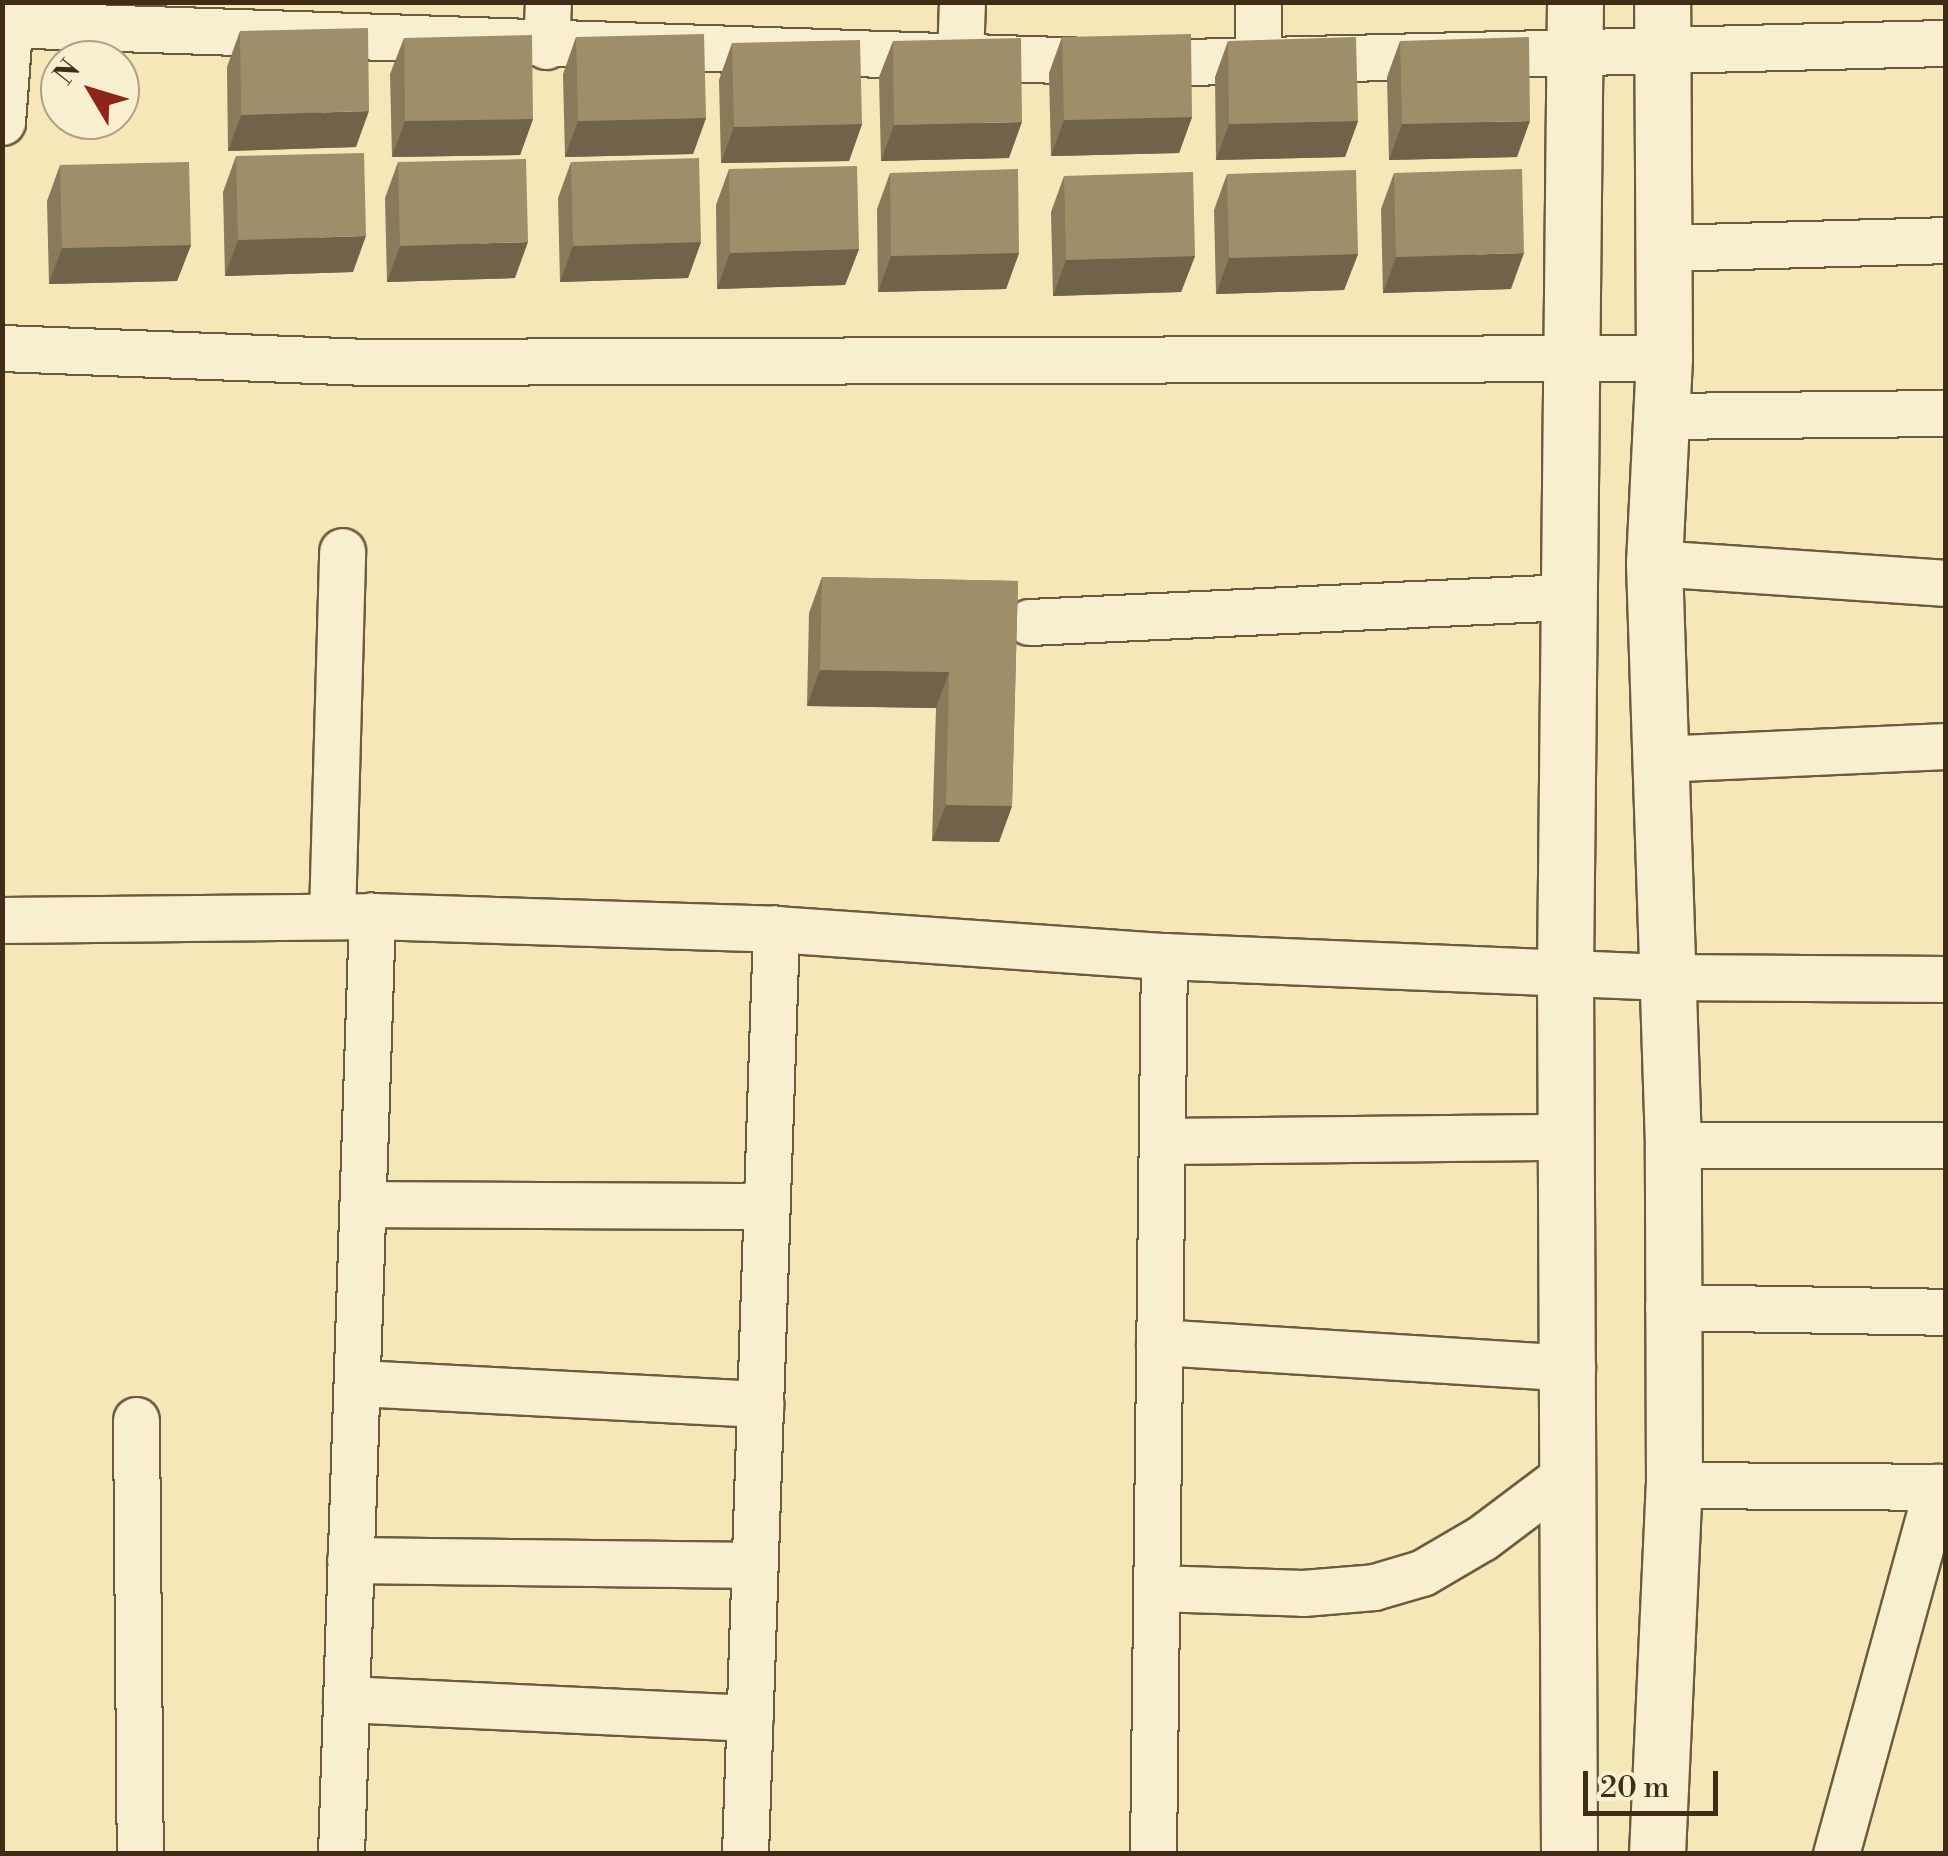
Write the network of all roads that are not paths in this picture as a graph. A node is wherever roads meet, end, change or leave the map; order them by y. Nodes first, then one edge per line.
1 (962, 2) edge
2 (1258, 2) edge
3 (233, 18) edge
4 (547, 24) edge
5 (1662, 25) edge
6 (1575, 26) edge
7 (7, 36) edge
8 (1946, 43) edge
9 (960, 58) junction
10 (1258, 64) junction
11 (2, 122) edge
12 (1946, 240) edge
13 (1664, 248) junction
14 (2, 348) edge
15 (1664, 358) junction
16 (1570, 360) junction
17 (1946, 413) edge
18 (1659, 416) junction
19 (342, 550) dead end
20 (1654, 563) junction
21 (1946, 583) edge
22 (1568, 597) junction
23 (1029, 622) dead end
24 (1946, 746) edge
25 (1660, 758) junction
26 (352, 916) junction
27 (2, 920) edge
28 (776, 929) junction
29 (1164, 956) junction
30 (1565, 973) junction
31 (1666, 977) junction
32 (1946, 979) edge
33 (1567, 1137) junction
34 (1162, 1141) junction
35 (1672, 1145) junction
36 (1946, 1145) edge
37 (363, 1204) junction
38 (767, 1206) junction
39 (1668, 1307) junction
40 (1946, 1312) edge
41 (1159, 1342) junction
42 (1572, 1368) junction
43 (357, 1383) junction
44 (760, 1404) junction
45 (136, 1420) dead end
46 (1571, 1471) junction
47 (1674, 1485) junction
48 (1942, 1487) edge
49 (350, 1560) junction
50 (754, 1565) junction
51 (1156, 1588) junction
52 (346, 1699) junction
53 (750, 1718) junction
54 (140, 1854) edge
55 (341, 1854) edge
56 (745, 1854) edge
57 (1153, 1854) edge
58 (1569, 1854) edge
59 (1657, 1854) edge
60 (1836, 1854) edge

1 - 9 street
2 - 10 street
3 - 4 street
3 - 7 street
4 - 9 street
5 - 6 street
5 - 8 street
5 - 13 street
6 - 10 street
6 - 16 street
7 - 11 street
9 - 10 street
12 - 13 street
13 - 15 street
14 - 16 street
15 - 16 street
15 - 18 street
16 - 22 street
17 - 18 street
18 - 20 street
19 - 26 street
20 - 21 street
20 - 25 street
22 - 23 street
22 - 30 street
24 - 25 street
25 - 31 street
26 - 27 street
26 - 28 street
26 - 37 street
28 - 29 street
28 - 38 street
29 - 30 street
29 - 34 street
30 - 31 street
30 - 33 street
31 - 32 street
31 - 35 street
33 - 34 street
33 - 42 street
34 - 41 street
35 - 36 street
35 - 39 street
37 - 38 street
37 - 43 street
38 - 44 street
39 - 40 street
39 - 47 street
41 - 42 street
41 - 51 street
42 - 46 street
43 - 44 street
43 - 49 street
44 - 50 street
45 - 54 street
46 - 51 street
46 - 58 street
47 - 48 street
47 - 59 street
48 - 60 street
49 - 50 street
49 - 52 street
50 - 53 street
51 - 57 street
52 - 53 street
52 - 55 street
53 - 56 street

